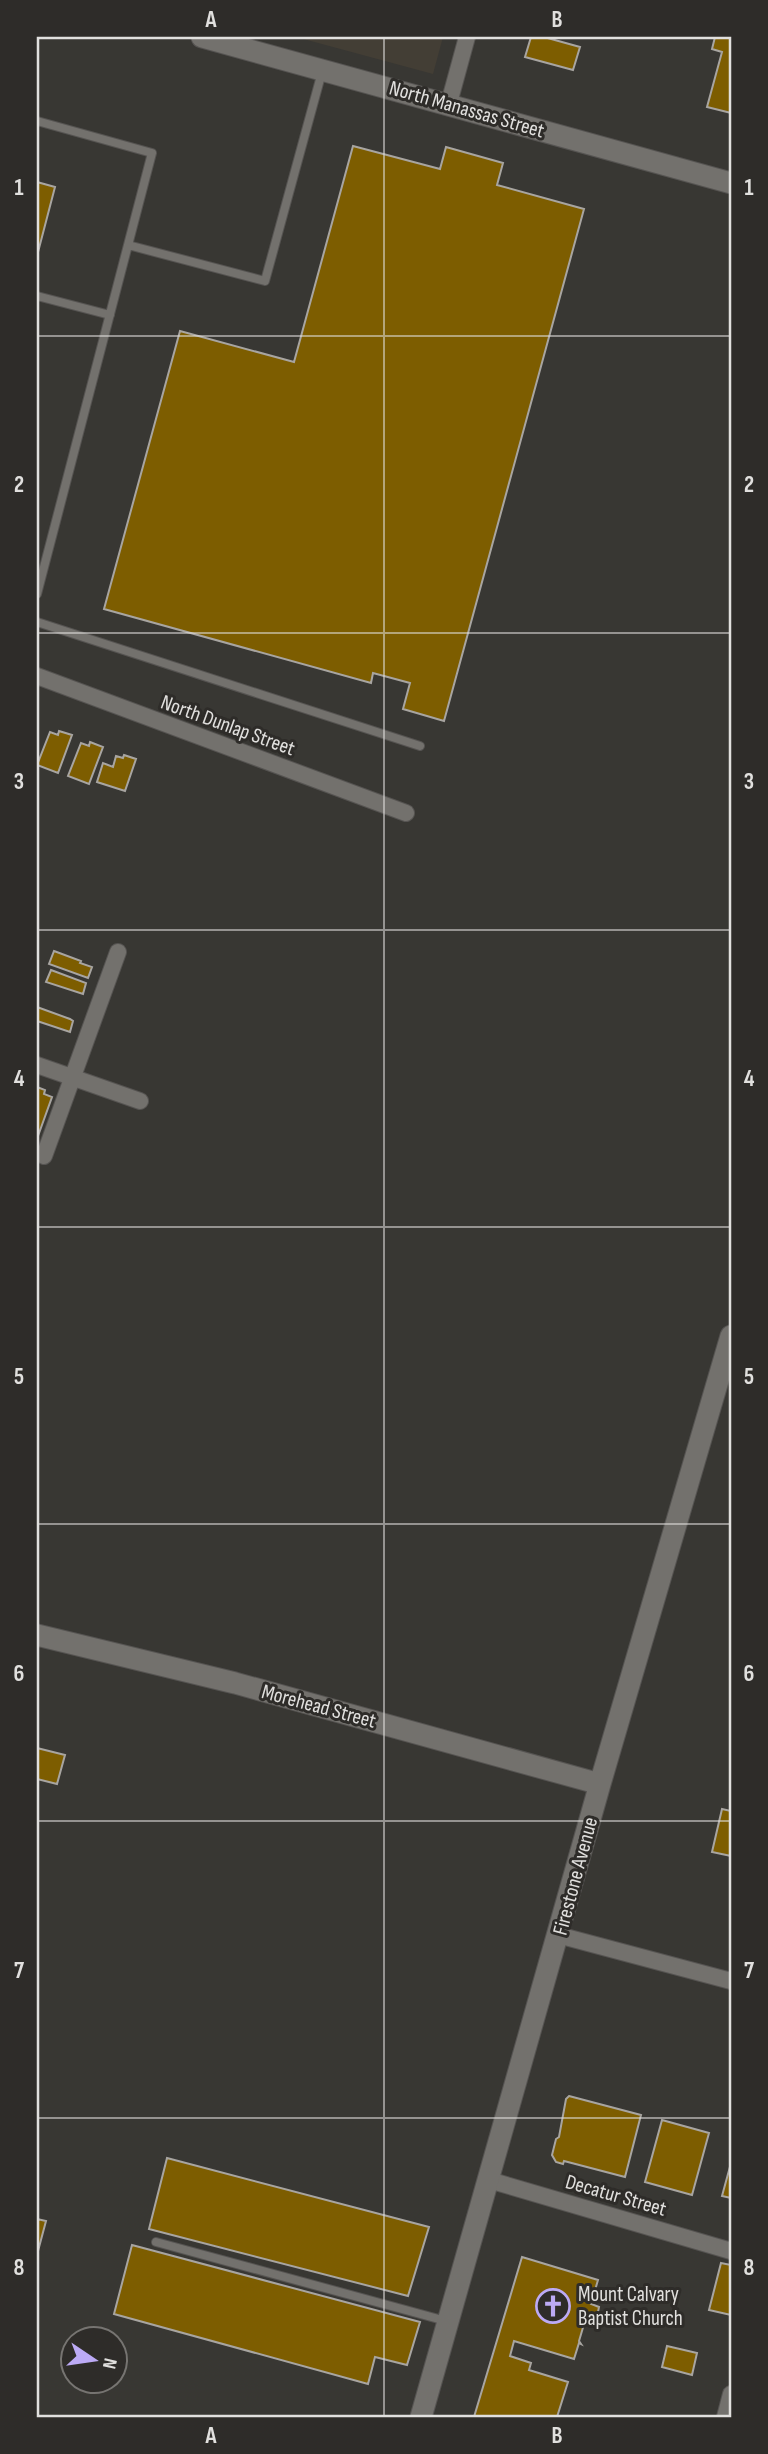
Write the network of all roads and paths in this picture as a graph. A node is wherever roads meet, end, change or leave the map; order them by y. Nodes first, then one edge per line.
1 (202, 37) edge
2 (467, 37) edge
3 (323, 69) junction
4 (449, 103) junction
5 (37, 121) edge
6 (731, 183) edge
7 (128, 245) junction
8 (37, 296) edge
9 (110, 315) junction
10 (37, 594) edge
11 (37, 622) edge
12 (37, 676) edge
13 (420, 746) dead end
14 (405, 813) dead end
15 (118, 952) dead end
16 (37, 1065) edge
17 (72, 1078) junction
18 (140, 1101) dead end
19 (44, 1156) dead end
20 (731, 1336) edge
21 (37, 1635) edge
22 (600, 1784) junction
23 (558, 1935) junction
24 (731, 1981) edge
25 (489, 2180) junction
26 (156, 2242) dead end
27 (731, 2251) edge
28 (449, 2322) junction
29 (731, 2394) edge
30 (421, 2417) edge
31 (725, 2417) edge

1 - 3 street, North Manassas Street
2 - 4 street
3 - 4 street, North Manassas Street
3 - 7 lane
4 - 6 street, North Manassas Street
5 - 7 lane
7 - 9 lane
8 - 9 lane
9 - 10 lane
11 - 13 lane
12 - 14 street, North Dunlap Street
15 - 17 street
16 - 17 street
17 - 18 street
17 - 19 street
20 - 22 street, Firestone Avenue
21 - 22 street, Morehead Street
22 - 23 street, Firestone Avenue
23 - 24 street
23 - 25 street, Firestone Avenue
25 - 27 street, Decatur Street
25 - 28 street, Firestone Avenue
26 - 28 lane
28 - 30 street, Firestone Avenue
29 - 31 street

